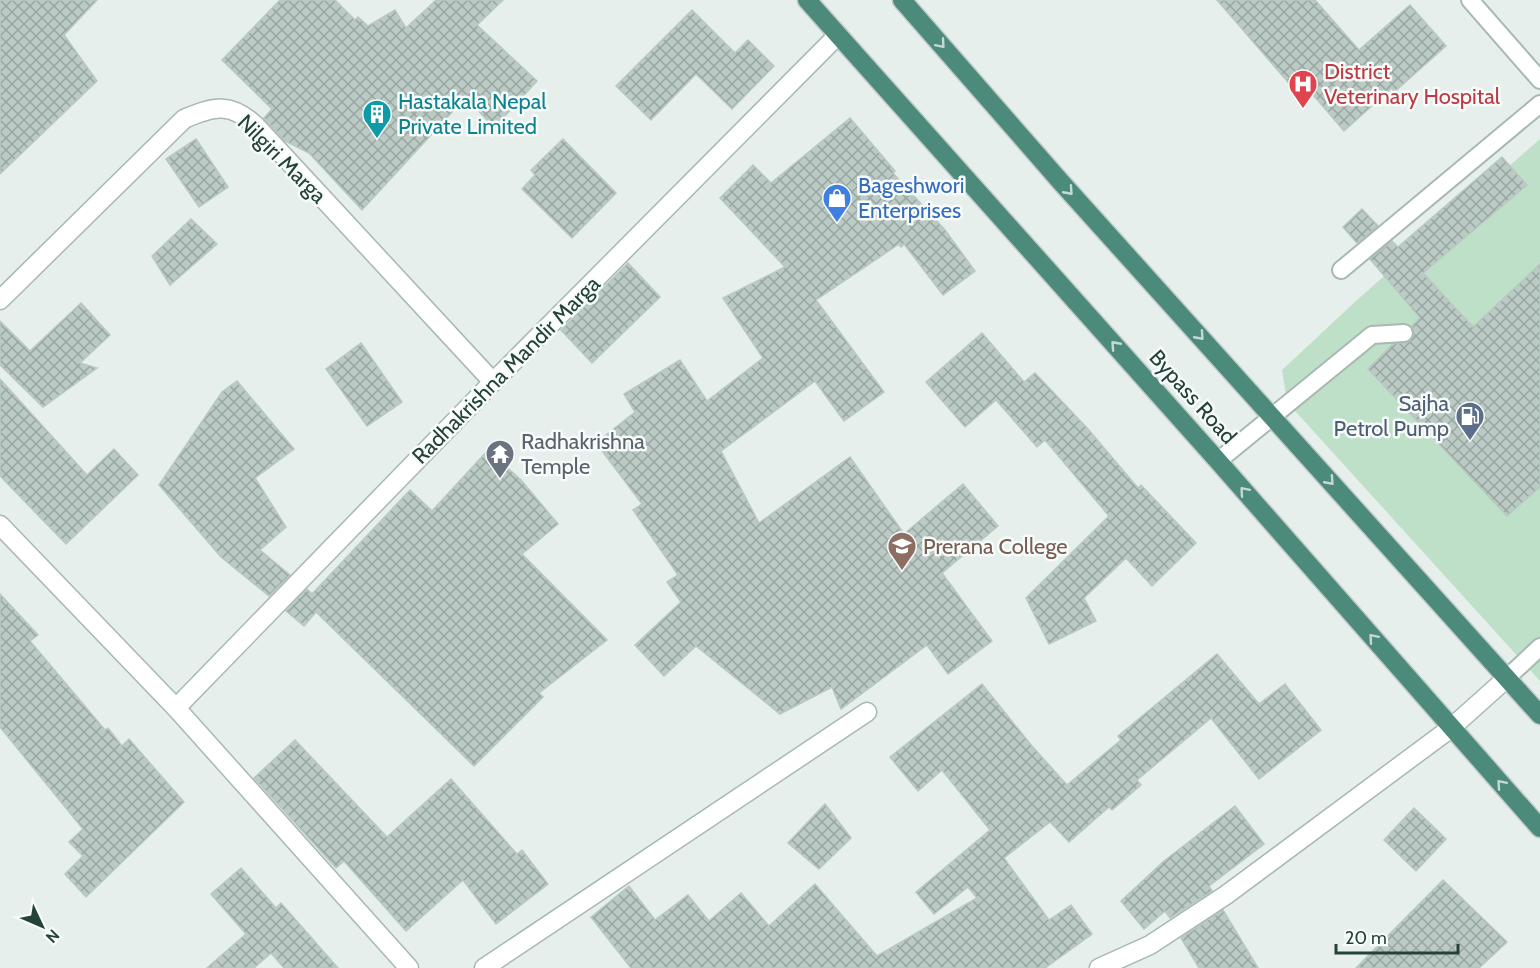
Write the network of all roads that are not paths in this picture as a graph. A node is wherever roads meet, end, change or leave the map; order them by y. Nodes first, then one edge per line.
1 (807, 0) edge
2 (902, 0) edge
3 (1470, 0) edge
4 (838, 35) junction
5 (1540, 80) edge
6 (1540, 104) edge
7 (1341, 270) dead end
8 (0, 300) edge
9 (1404, 333) dead end
10 (493, 382) junction
11 (1272, 416) junction
12 (1218, 461) junction
13 (0, 525) edge
14 (1540, 647) edge
15 (1508, 677) junction
16 (176, 708) junction
17 (867, 712) dead end
18 (1540, 715) edge
19 (1451, 728) junction
20 (1540, 828) edge
21 (409, 968) edge
22 (484, 968) edge
23 (1099, 968) edge

1 - 4 highway, Bypass Road
2 -> 11 highway, Bypass Road
3 - 5 lane
4 - 10 street, Radhakrishna Mandir Marga
12 -> 4 highway, Bypass Road
6 - 7 lane
8 - 10 street, Nilgiri Marga
9 - 11 lane
10 - 16 street, Radhakrishna Mandir Marga
11 - 12 lane
11 -> 15 highway, Bypass Road
19 -> 12 highway, Bypass Road
13 - 16 street
14 - 15 lane
15 - 18 highway, Bypass Road
15 - 19 street
16 - 21 street
17 - 22 street
20 -> 19 highway, Bypass Road
19 - 23 street

